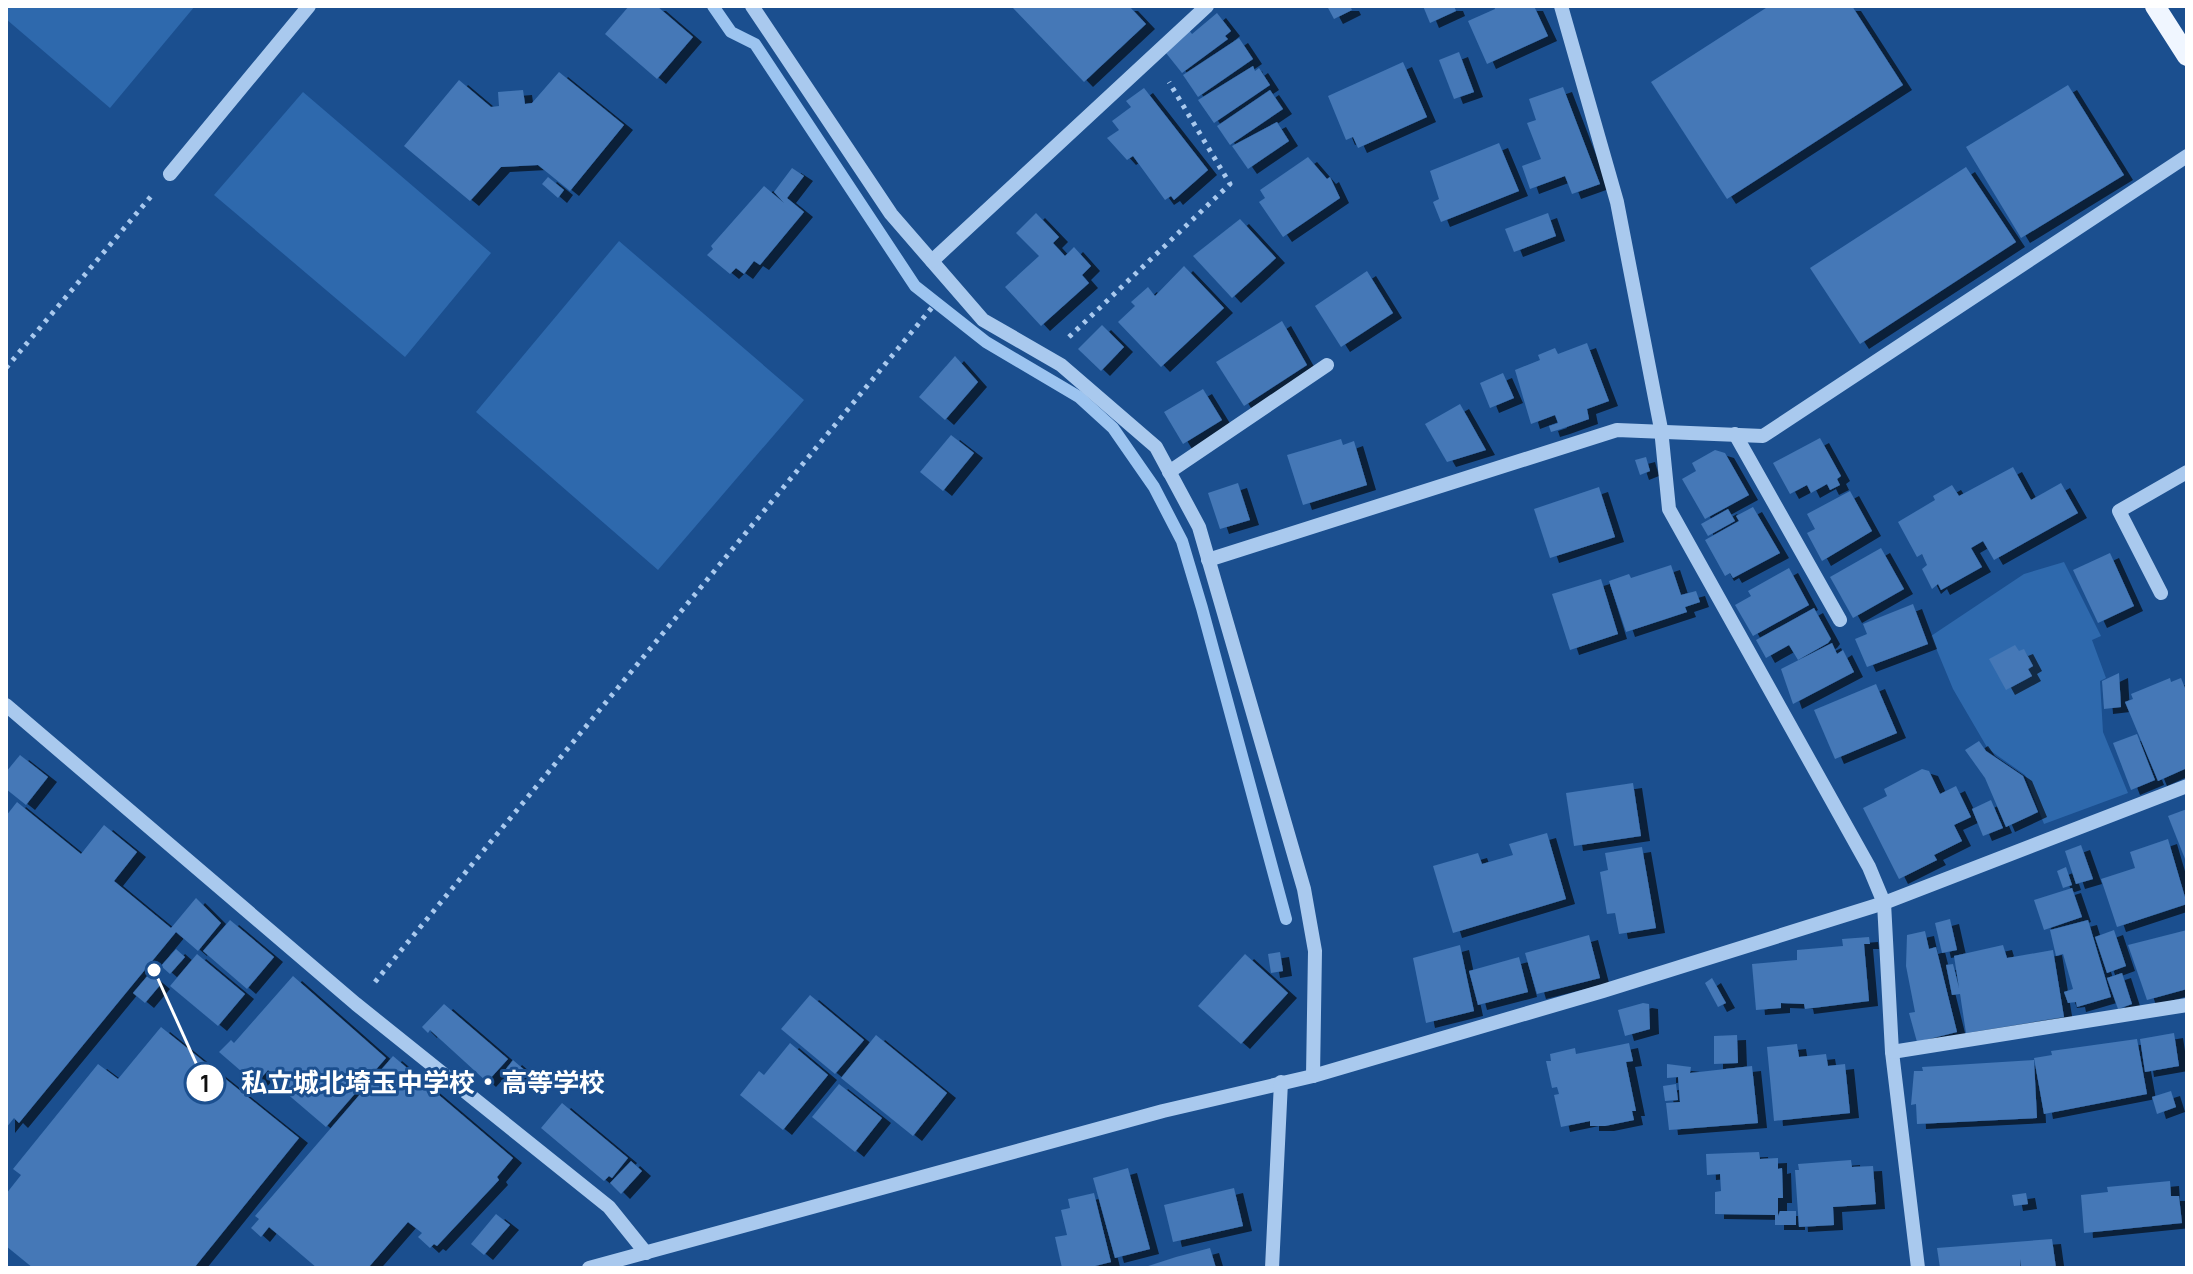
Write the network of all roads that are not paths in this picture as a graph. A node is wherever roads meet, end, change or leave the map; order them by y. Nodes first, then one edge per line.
1 (309, 6) edge
2 (752, 6) edge
3 (1207, 6) edge
4 (1561, 6) edge
5 (2155, 6) edge
6 (2187, 56) edge
7 (2187, 156) edge
8 (170, 174) road end
9 (932, 261) junction
10 (1327, 365) dead end
11 (1661, 429) junction
12 (1735, 434) junction
13 (1169, 472) junction
14 (2187, 472) edge
15 (1208, 560) junction
16 (2161, 593) dead end
17 (1840, 620) dead end
18 (6, 705) edge
19 (2187, 786) edge
20 (1884, 903) junction
21 (2187, 1005) edge
22 (1892, 1052) junction
23 (1313, 1076) junction
24 (1281, 1082) junction
25 (646, 1253) junction
26 (589, 1268) edge
27 (1272, 1268) edge
28 (1918, 1268) edge

1 - 8 street
2 - 9 street
3 - 9 street
4 - 11 street
5 - 6 main road
7 - 12 street
9 - 13 street
10 - 13 street
11 - 12 street
11 - 15 street
11 - 20 street
12 - 17 street
13 - 15 street
14 - 16 street
15 - 23 street
18 - 25 street
19 - 20 street
20 - 22 street
20 - 23 street
21 - 22 street
22 - 28 street
23 - 24 street
24 - 25 street
24 - 27 street
25 - 26 street

